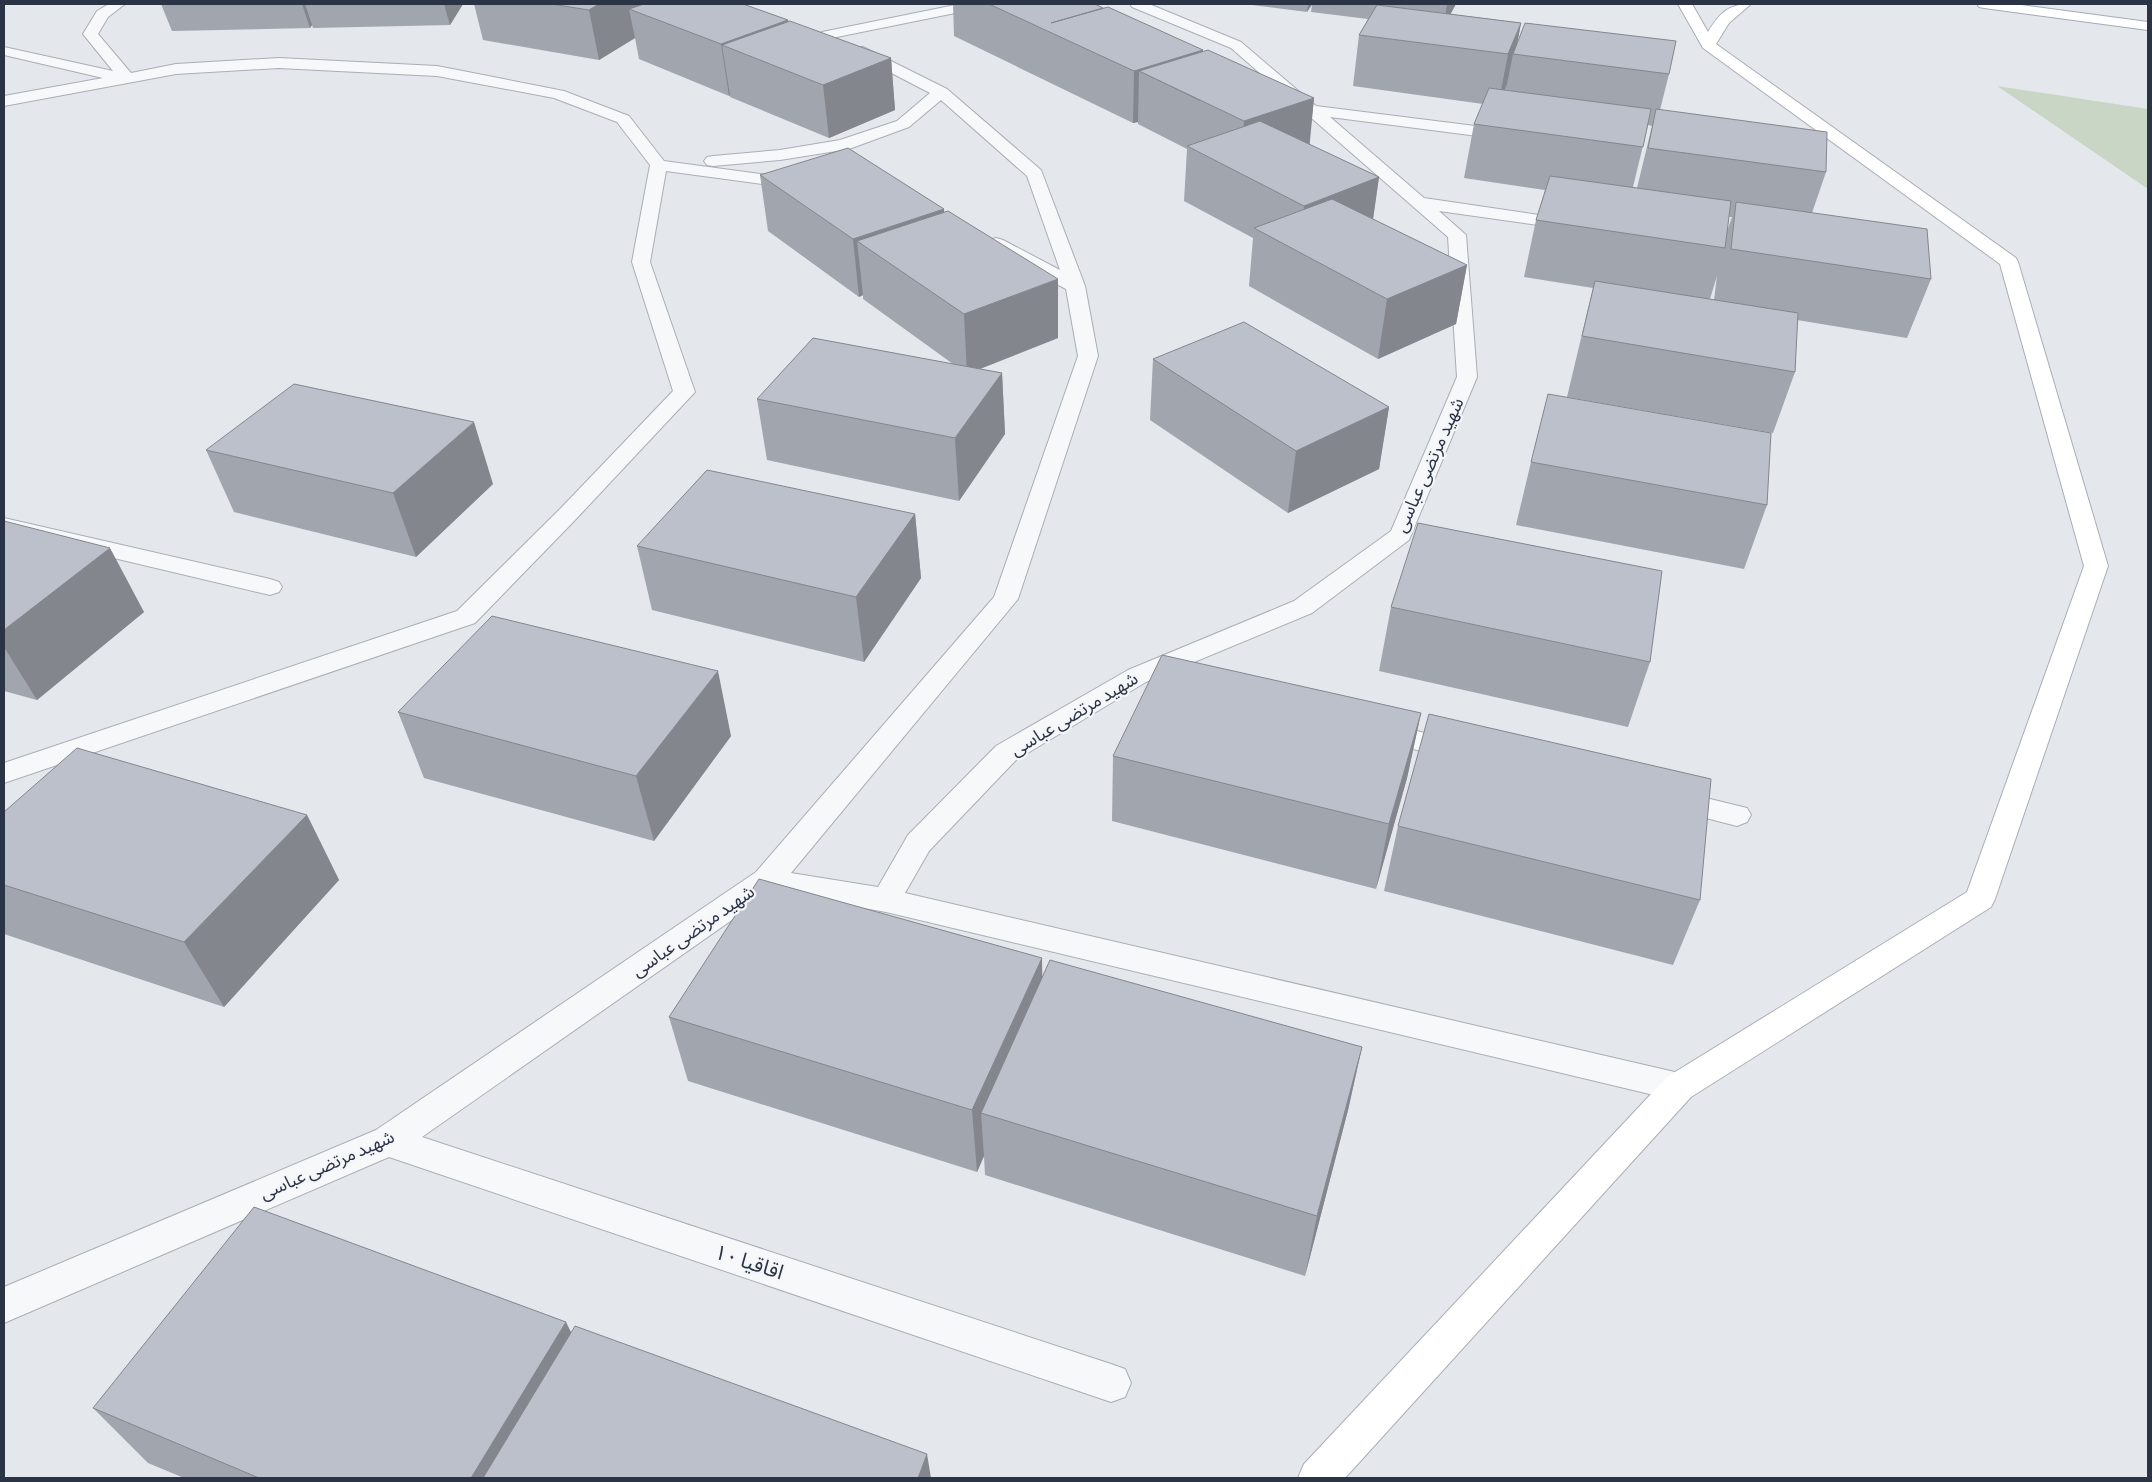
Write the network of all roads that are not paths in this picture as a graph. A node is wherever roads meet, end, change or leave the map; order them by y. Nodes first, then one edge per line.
1 (118, 4) edge
2 (980, 4) edge
3 (1136, 4) edge
4 (1685, 4) edge
5 (1744, 4) edge
6 (1984, 4) edge
7 (2148, 26) edge
8 (810, 30) edge
9 (827, 35) junction
10 (1708, 45) junction
11 (4, 51) edge
12 (127, 78) junction
13 (941, 92) junction
14 (4, 101) edge
15 (1311, 110) junction
16 (1527, 138) edge
17 (659, 165) junction
18 (814, 187) edge
19 (1418, 202) junction
20 (1593, 228) edge
21 (979, 235) edge
22 (1075, 286) junction
23 (4, 526) edge
24 (270, 587) dead end
25 (1138, 676) junction
26 (1176, 685) edge
27 (1350, 725) edge
28 (1486, 756) edge
29 (4, 773) edge
30 (1650, 794) edge
31 (1737, 815) dead end
32 (767, 880) junction
33 (886, 900) junction
34 (1680, 1087) junction
35 (388, 1141) junction
36 (4, 1305) edge
37 (1110, 1383) dead end
38 (1318, 1478) edge

1 - 12 street
2 - 9 street
3 - 15 street, شهید مرتضی عباسی
4 - 10 street
5 - 10 street
6 - 7 street
8 - 9 street
9 - 13 street
10 - 34 street
11 - 12 street
12 - 14 street
12 - 17 street
13 - 17 street
13 - 22 street
15 - 16 street
15 - 19 street, شهید مرتضی عباسی
17 - 18 street
17 - 29 street
19 - 20 street
19 - 25 street, شهید مرتضی عباسی
21 - 22 street
22 - 32 street
23 - 24 street
25 - 26 street
25 - 33 street, شهید مرتضی عباسی
27 - 28 street
30 - 31 street
32 - 33 street, شهید مرتضی عباسی
32 - 35 street, شهید مرتضی عباسی
33 - 34 street
34 - 38 street
35 - 36 street, شهید مرتضی عباسی
35 - 37 street, اقاقیا ۱۰

